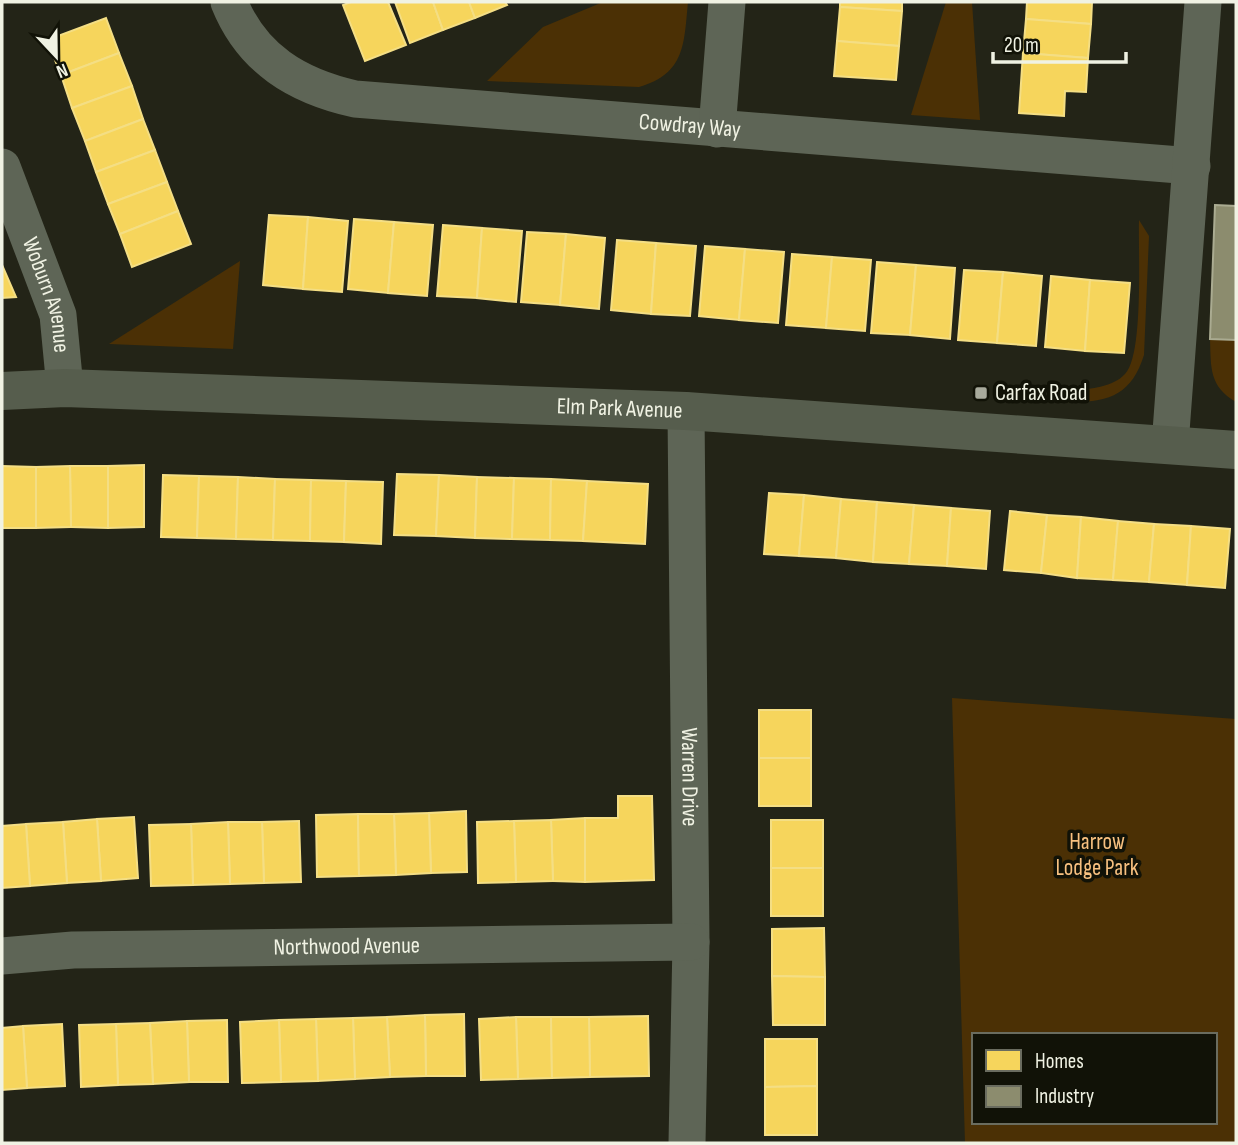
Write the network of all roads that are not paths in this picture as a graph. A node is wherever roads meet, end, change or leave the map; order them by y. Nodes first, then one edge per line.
1 (229, 2) edge
2 (727, 2) edge
3 (1203, 2) edge
4 (717, 129) junction
5 (1192, 166) junction
6 (2, 167) edge
7 (65, 388) junction
8 (2, 391) edge
9 (686, 411) junction
10 (1170, 445) junction
11 (1236, 450) edge
12 (691, 942) junction
13 (2, 956) edge
14 (687, 1143) edge

1 - 4 street, Cowdray Way
2 - 4 street
3 - 5 street
4 - 5 street, Cowdray Way
5 - 10 street
6 - 7 street, Woburn Avenue
7 - 8 street, Elm Park Avenue
7 - 9 street, Elm Park Avenue
9 - 10 street, Elm Park Avenue
9 - 12 street, Warren Drive
10 - 11 street, Elm Park Avenue
12 - 13 street, Northwood Avenue
12 - 14 street, Warren Drive

